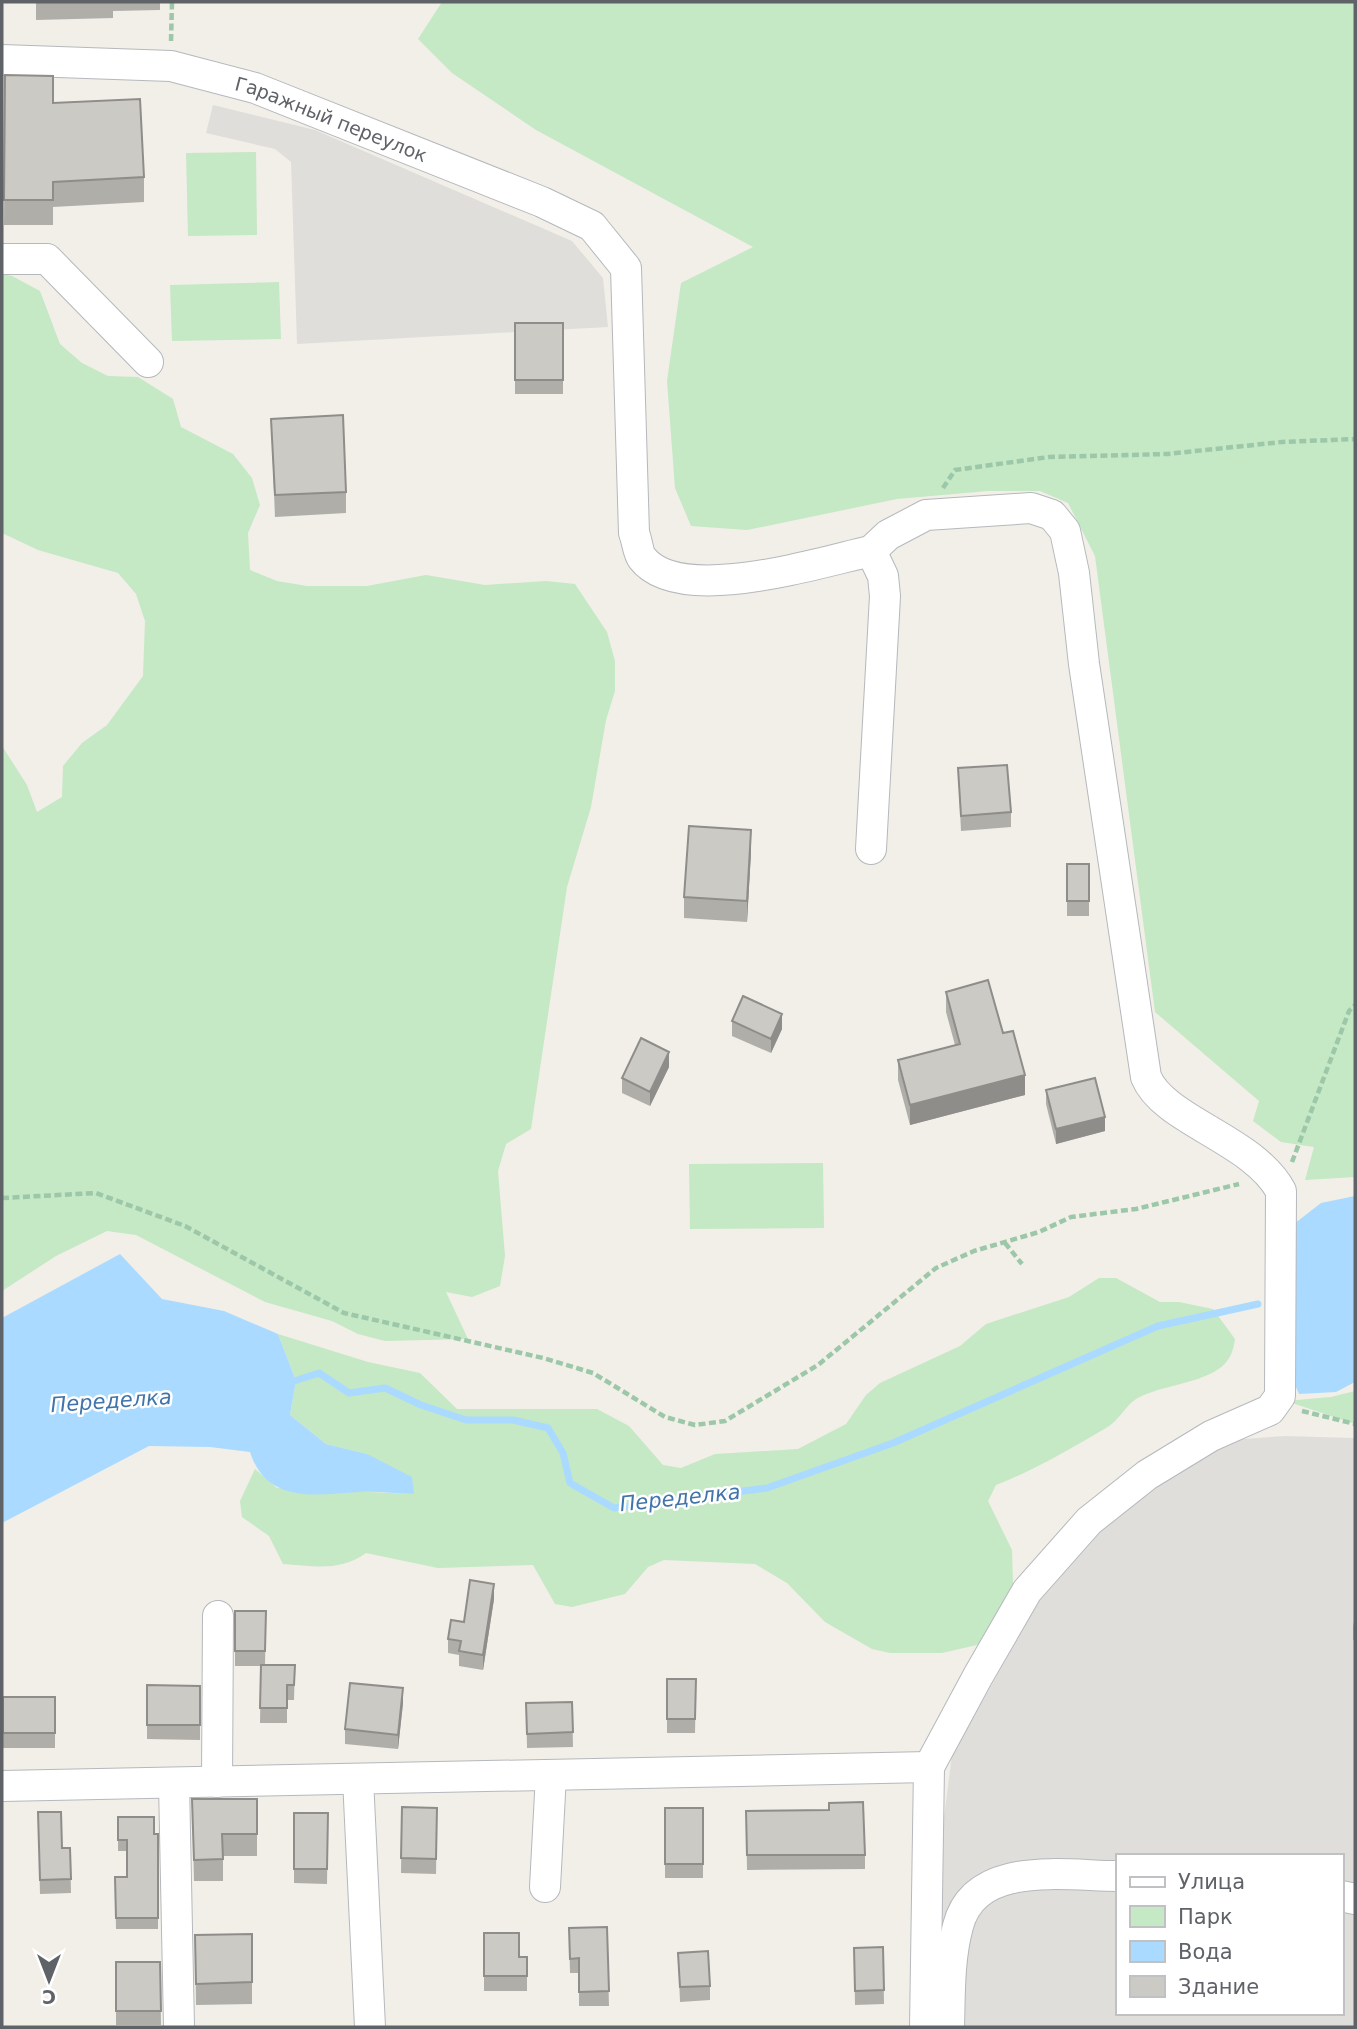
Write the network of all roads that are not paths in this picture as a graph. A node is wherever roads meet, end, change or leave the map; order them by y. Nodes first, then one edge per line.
1 (2, 60) edge
2 (2, 259) edge
3 (148, 362) dead end
4 (871, 551) junction
5 (872, 849) dead end
6 (218, 1616) dead end
7 (929, 1767) junction
8 (551, 1775) junction
9 (358, 1779) junction
10 (217, 1782) junction
11 (174, 1783) junction
12 (2, 1786) edge
13 (1116, 1876) edge
14 (545, 1887) dead end
15 (179, 2027) edge
16 (370, 2027) edge
17 (925, 2027) edge
18 (949, 2027) edge

1 - 4 street, Гаражный переулок
2 - 3 street
4 - 5 street
4 - 7 street
6 - 10 street
7 - 8 street
7 - 17 street
8 - 9 street
8 - 14 street
9 - 10 street
9 - 16 street
10 - 11 street
11 - 12 street
11 - 15 street
13 - 18 street

